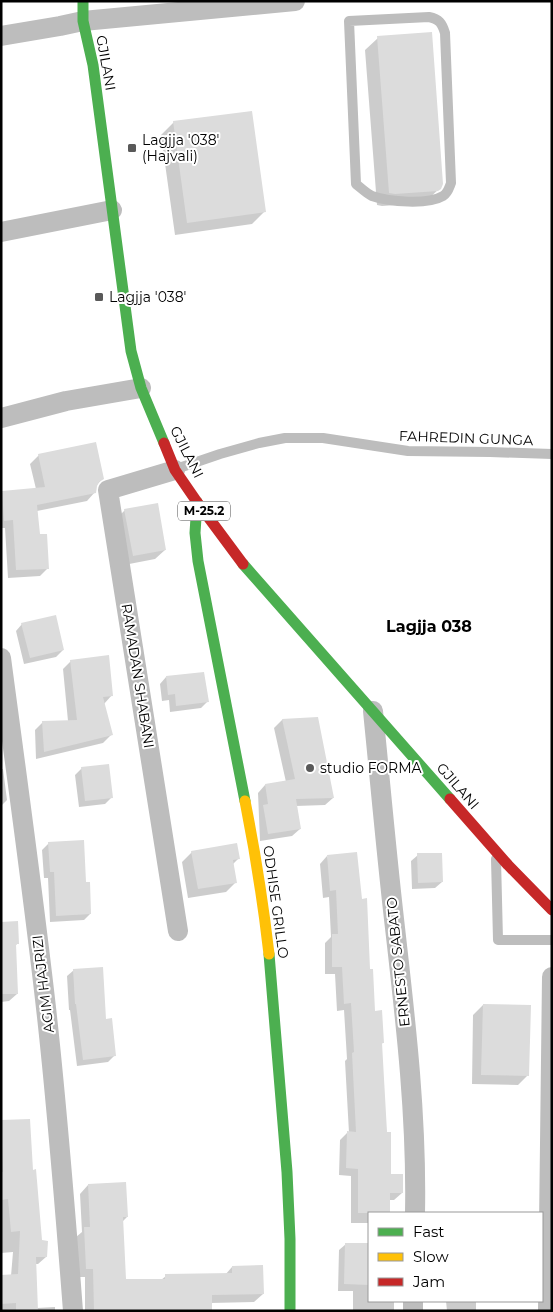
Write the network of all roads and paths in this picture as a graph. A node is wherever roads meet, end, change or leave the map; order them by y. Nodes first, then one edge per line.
1 (295, 1) edge
2 (83, 11) edge
3 (349, 21) joint
4 (1, 36) edge
5 (112, 210) junction
6 (1, 232) edge
7 (141, 388) junction
8 (1, 418) edge
9 (552, 454) edge
10 (176, 470) junction
11 (197, 502) junction
12 (1, 658) edge
13 (373, 711) junction
14 (495, 850) junction
15 (552, 910) edge
16 (178, 931) dead end
17 (552, 940) edge
18 (552, 977) edge
19 (415, 1212) edge
20 (74, 1311) edge
21 (290, 1311) edge
22 (548, 1311) edge

1 - 2 street
2 - 4 street
2 - 5 main road, GJILANI / M-25.2
3 - 3 lane
5 - 6 street
5 - 7 main road, GJILANI / M-25.2
7 - 8 street
7 - 10 main road, GJILANI / M-25.2
9 - 10 lane, FAHREDIN GUNGA
10 - 11 main road, GJILANI / M-25.2
10 - 16 street, RAMADAN SHABANI
11 - 13 main road, GJILANI / M-25.2
11 - 21 main road, ODHISE GRILLO
12 - 20 street, AGIM HAJRIZI
13 - 14 main road, GJILANI / M-25.2
13 - 19 street, ERNESTO SABATO
14 - 15 main road, GJILANI / M-25.2
14 - 17 lane
18 - 22 street

